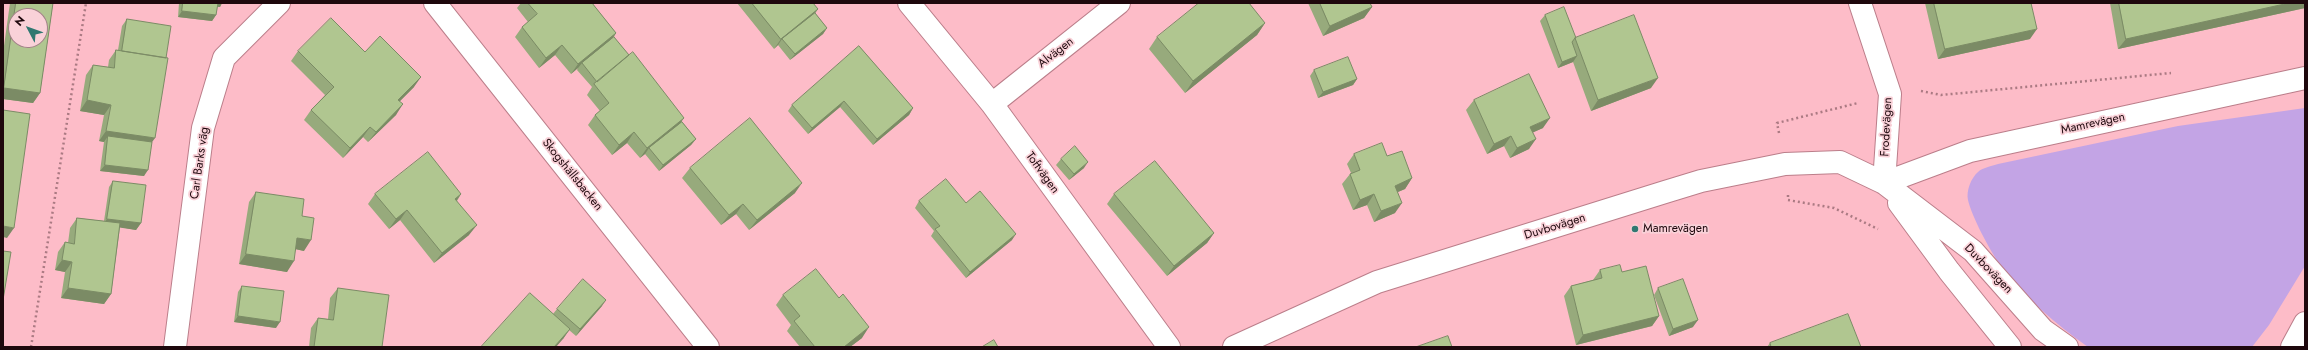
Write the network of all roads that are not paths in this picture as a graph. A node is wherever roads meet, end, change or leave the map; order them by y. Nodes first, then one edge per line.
1 (279, 3) edge
2 (435, 3) edge
3 (909, 3) edge
4 (1119, 3) edge
5 (1860, 3) edge
6 (2305, 78) edge
7 (992, 104) junction
8 (1884, 183) junction
9 (2305, 323) edge
10 (175, 347) edge
11 (708, 347) edge
12 (1169, 347) edge
13 (1234, 347) edge
14 (2010, 347) edge
15 (2067, 347) edge
16 (2292, 347) edge

1 - 10 street, Carl Barks väg
2 - 11 street, Skogshällsbacken
3 - 7 street, Toftvägen
4 - 7 street, Alvägen
5 - 8 street, Frodevägen
6 - 8 street, Mamrevägen
7 - 12 street, Toftvägen
8 - 13 street, Duvbovägen
8 - 14 street, Duvbovägen
8 - 15 street, Duvbovägen
9 - 16 street

